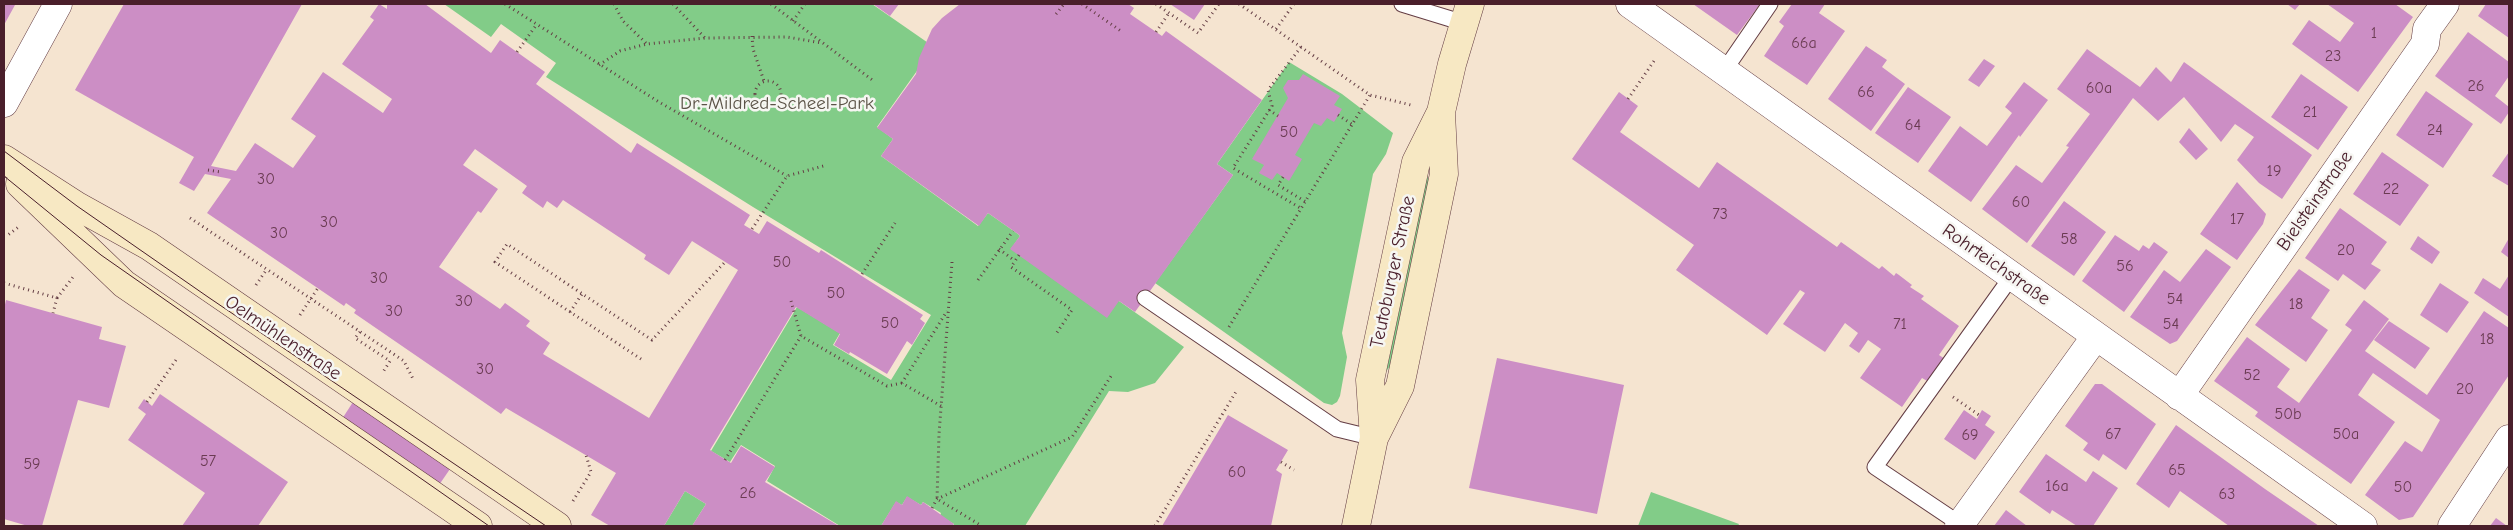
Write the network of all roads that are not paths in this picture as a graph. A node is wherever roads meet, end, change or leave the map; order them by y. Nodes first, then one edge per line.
1 (58, 4) edge
2 (1402, 4) edge
3 (1630, 4) edge
4 (1770, 4) edge
5 (2443, 4) edge
6 (1467, 13) edge
7 (1724, 71) junction
8 (4, 103) edge
9 (4, 159) edge
10 (4, 167) edge
11 (2012, 276) junction
12 (1145, 298) dead end
13 (2096, 336) junction
14 (2179, 396) junction
15 (1374, 438) junction
16 (2509, 439) edge
17 (563, 517) edge
18 (1960, 525) edge
19 (478, 526) edge
20 (1356, 526) edge
21 (2363, 526) edge
22 (2452, 526) edge

1 - 8 street
2 - 6 lane
3 - 7 street, Rohrteichstraße
4 - 7 lane
5 - 14 street, Bielsteinstraße
6 - 15 street, Teutoburger Straße
7 - 11 street, Rohrteichstraße
9 - 17 street, Oelmühlenstraße
10 - 19 street
11 - 13 street, Rohrteichstraße
11 - 18 lane
12 - 15 lane
13 - 14 street, Rohrteichstraße
13 - 18 street
14 - 21 street, Rohrteichstraße
15 - 20 street, Teutoburger Straße
16 - 22 street

